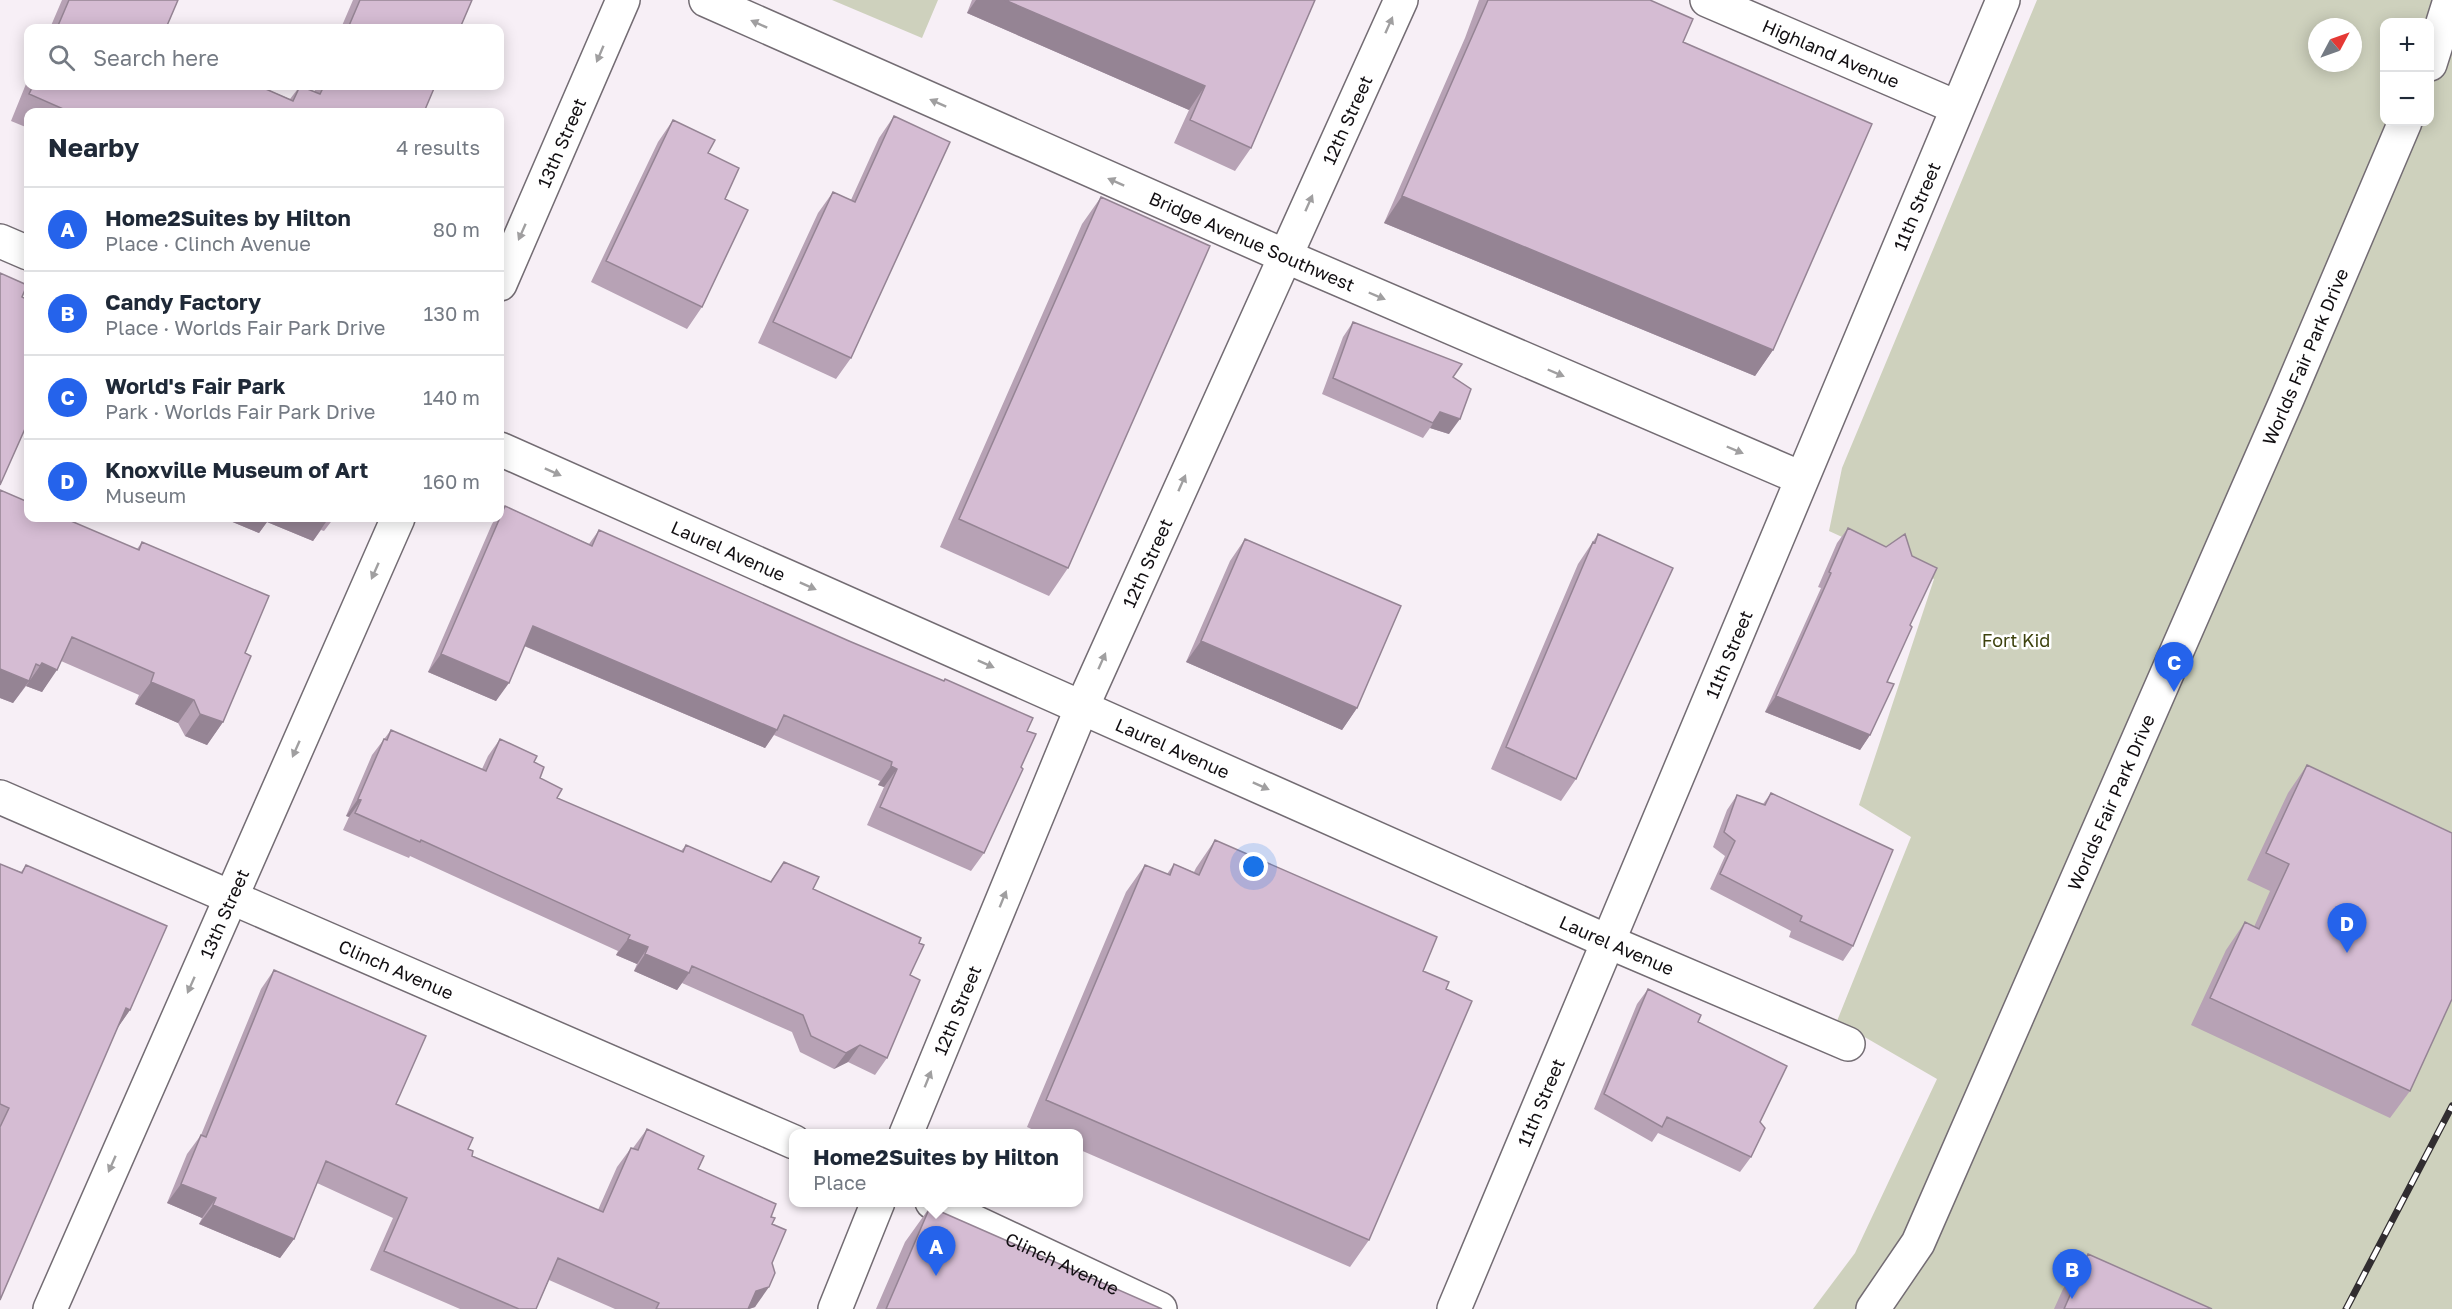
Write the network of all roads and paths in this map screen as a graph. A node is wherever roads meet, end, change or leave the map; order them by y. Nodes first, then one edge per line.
1 (623, 0) edge
2 (706, 0) edge
3 (1401, 0) edge
4 (1707, 0) edge
5 (2003, 0) edge
6 (2450, 0) edge
7 (2434, 51) edge
8 (1956, 107) junction
9 (2403, 126) edge
10 (0, 241) edge
11 (24, 251) edge
12 (1285, 256) junction
13 (504, 275) edge
14 (504, 451) edge
15 (1801, 478) junction
16 (396, 522) edge
17 (1082, 707) junction
18 (0, 797) edge
19 (230, 897) junction
20 (1609, 942) junction
21 (1848, 1044) dead end
22 (908, 1129) edge
23 (789, 1140) edge
24 (876, 1207) edge
25 (941, 1207) edge
26 (50, 1309) edge
27 (835, 1309) edge
28 (1160, 1309) edge
29 (1454, 1309) edge
30 (1873, 1309) edge

1 -> 13 street, 13th Street
12 -> 2 street, Bridge Avenue Southwest
12 -> 3 street, 12th Street
4 - 8 street, Highland Avenue
5 - 8 street, 11th Street
6 - 7 street
8 - 15 street, 11th Street
9 - 30 street, Worlds Fair Park Drive
10 - 11 street
12 -> 15 street, Bridge Avenue Southwest
17 -> 12 street, 12th Street
14 -> 17 street, Laurel Avenue
15 - 20 street, 11th Street
16 -> 19 street, 13th Street
17 -> 20 street, Laurel Avenue
22 -> 17 street, 12th Street
18 - 19 street, Clinch Avenue
19 - 23 street, Clinch Avenue
19 -> 26 street, 13th Street
20 - 21 street, Laurel Avenue
20 - 29 street, 11th Street
24 - 27 street
25 - 28 street, Clinch Avenue

